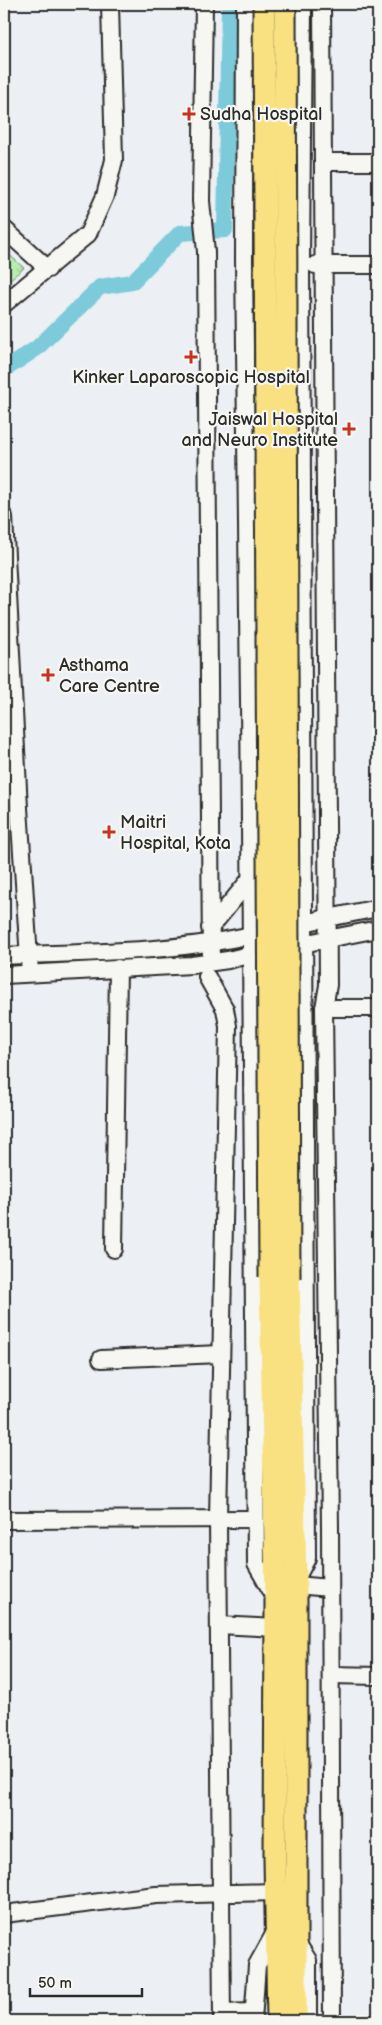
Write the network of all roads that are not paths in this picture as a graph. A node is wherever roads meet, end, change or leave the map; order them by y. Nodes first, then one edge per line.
1 (110, 4) edge
2 (204, 4) edge
3 (245, 4) edge
4 (264, 4) edge
5 (285, 4) edge
6 (303, 4) edge
7 (322, 4) edge
8 (324, 162) junction
9 (378, 162) edge
10 (4, 229) edge
11 (301, 265) junction
12 (324, 265) junction
13 (378, 266) edge
14 (48, 269) junction
15 (4, 304) edge
16 (4, 517) edge
17 (8, 684) edge
18 (11, 808) edge
19 (327, 865) junction
20 (303, 867) junction
21 (250, 878) junction
22 (378, 908) edge
23 (327, 917) junction
24 (303, 923) junction
25 (378, 930) edge
26 (210, 935) junction
27 (251, 935) junction
28 (327, 940) junction
29 (303, 944) junction
30 (251, 953) junction
31 (29, 955) junction
32 (4, 956) edge
33 (118, 968) junction
34 (209, 970) junction
35 (30, 973) junction
36 (4, 975) edge
37 (324, 1008) junction
38 (378, 1008) edge
39 (252, 1027) junction
40 (114, 1249) dead end
41 (279, 1278) junction
42 (221, 1354) junction
43 (101, 1359) dead end
44 (252, 1519) junction
45 (4, 1520) edge
46 (224, 1520) junction
47 (296, 1582) junction
48 (330, 1588) junction
49 (276, 1599) junction
50 (218, 1625) junction
51 (276, 1628) junction
52 (331, 1675) junction
53 (378, 1676) edge
54 (276, 1892) junction
55 (220, 1895) junction
56 (4, 1914) edge
57 (277, 1928) junction
58 (295, 1939) junction
59 (287, 1999) junction
60 (253, 2016) edge
61 (222, 2017) edge
62 (278, 2021) edge
63 (296, 2021) edge
64 (308, 2021) edge
65 (332, 2021) edge

1 - 14 street
2 - 26 street
3 - 21 street
4 - 41 main road, bridge
5 - 41 main road, bridge
6 - 11 street
7 - 8 street
8 - 9 street
8 - 12 street
10 - 14 street
11 - 12 street
11 - 20 street
12 - 13 street
12 - 19 street
14 - 15 street
16 - 17 street
17 - 18 street
18 - 31 street
19 - 20 street
19 - 23 street
20 - 24 street
21 - 26 street
21 - 27 street
22 - 23 street
23 - 24 street
23 - 28 street
24 - 27 street
24 - 29 street
25 - 28 street
26 - 27 street
26 - 31 street
26 - 34 street
27 - 30 street
28 - 29 street
28 - 37 street
29 - 30 street
29 - 47 street
30 - 34 street
30 - 39 street
31 - 32 street
31 - 35 street
33 - 34 street
33 - 35 street
33 - 40 street
34 - 39 street
34 - 42 street
35 - 36 street
37 - 38 street
37 - 48 street
39 - 44 street
41 - 47 main road
41 - 49 main road
42 - 43 street
42 - 46 street
44 - 46 street
44 - 49 street
45 - 46 street
46 - 50 street
47 - 48 street
47 - 58 main road
48 - 52 street
49 - 51 main road
50 - 51 street
50 - 55 street
51 - 54 main road
52 - 53 street
52 - 65 street
54 - 55 street
54 - 57 main road
55 - 56 street
55 - 61 street
57 - 59 main road
57 - 60 street
58 - 59 main road
58 - 64 street
59 - 62 main road
59 - 63 main road
60 - 61 street

